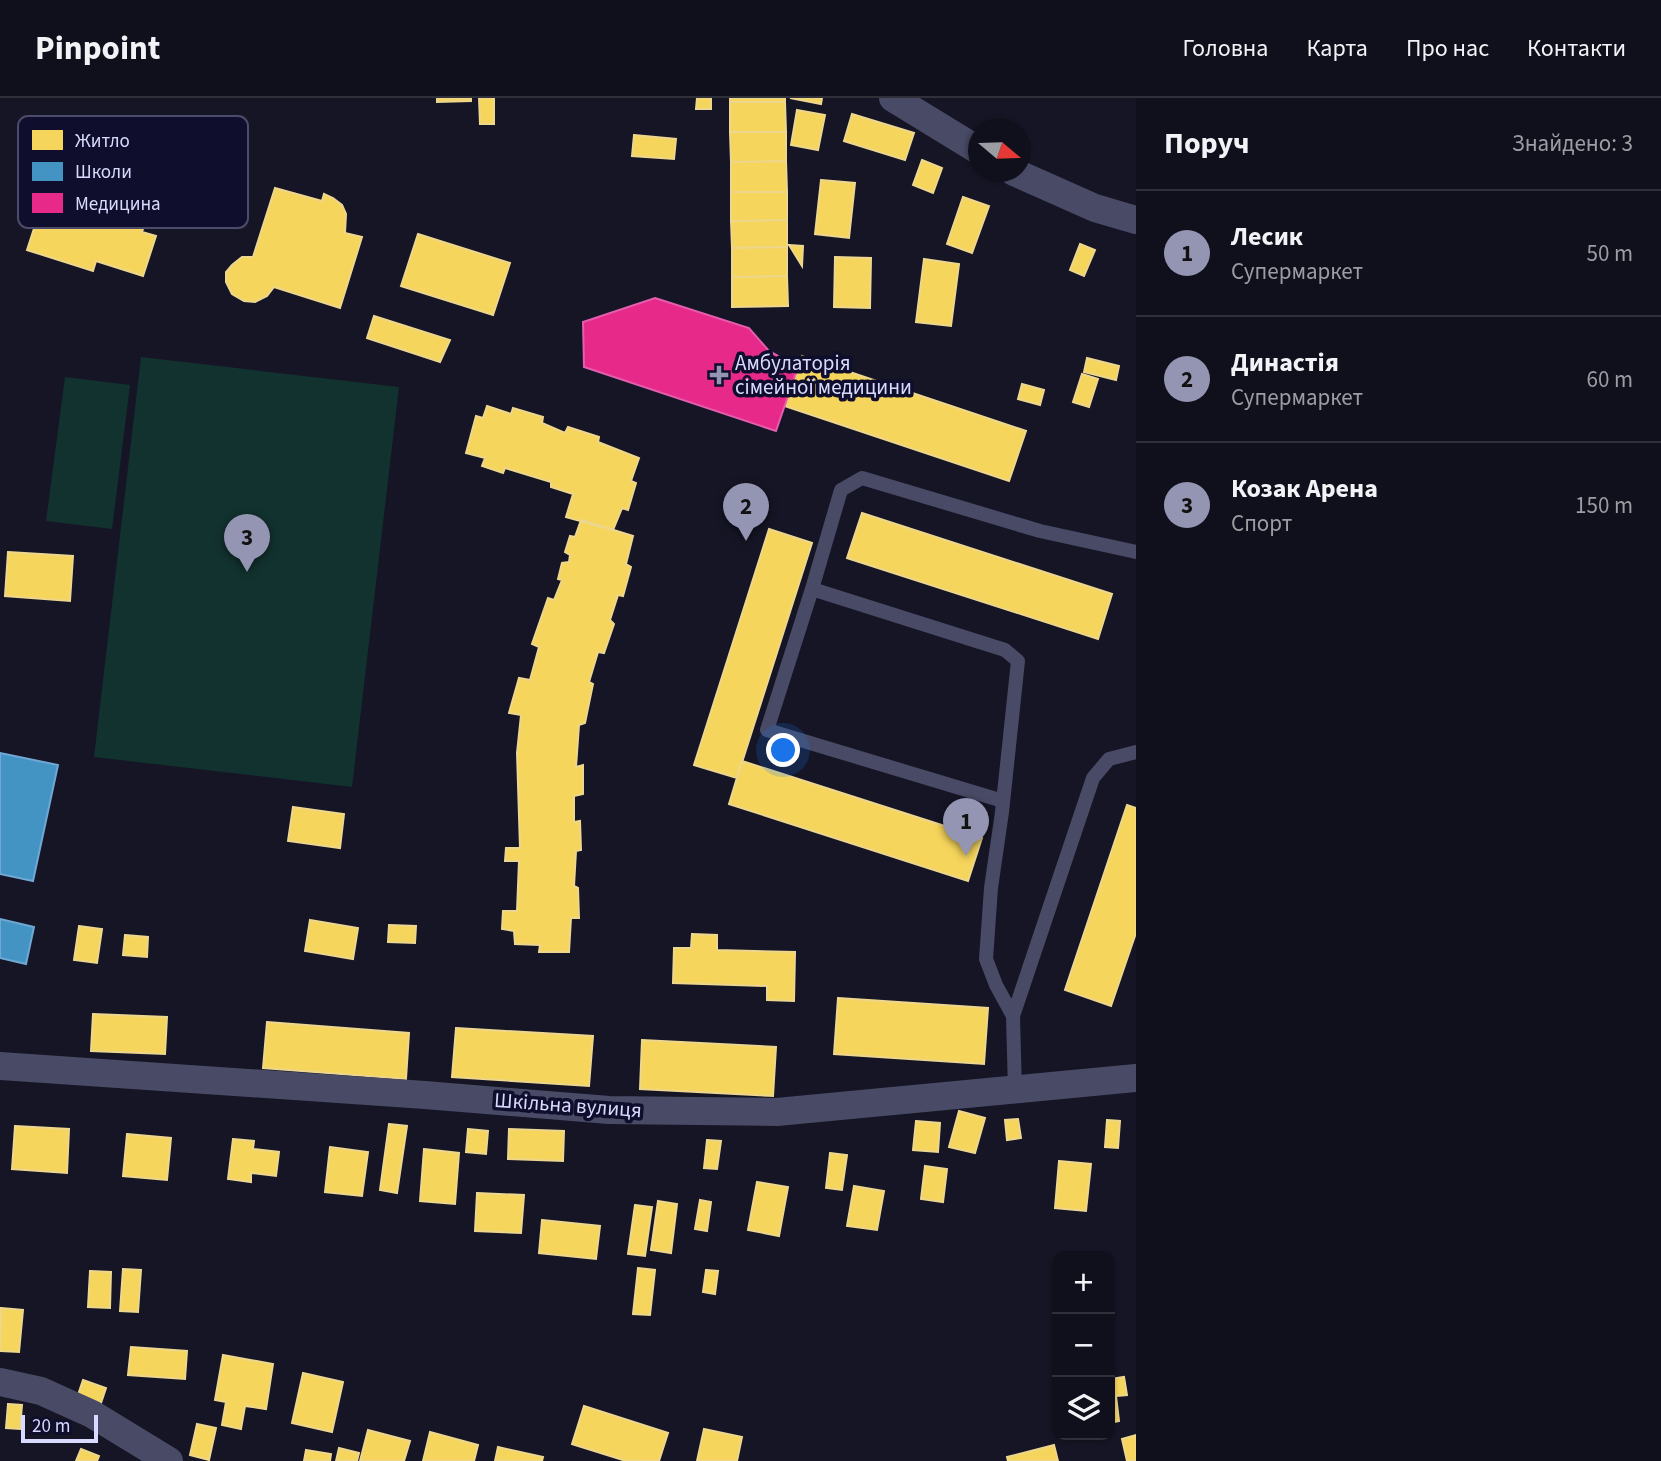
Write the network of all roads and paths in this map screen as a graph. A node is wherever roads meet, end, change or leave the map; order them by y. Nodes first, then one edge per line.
1 (893, 98) edge
2 (968, 144) edge
3 (1031, 180) edge
4 (1136, 220) edge
5 (1136, 552) edge
6 (812, 589) junction
7 (1136, 752) edge
8 (1003, 802) junction
9 (1013, 1016) junction
10 (0, 1066) edge
11 (1136, 1078) edge
12 (1015, 1090) junction
13 (0, 1382) edge
14 (169, 1461) edge

1 - 2 street
3 - 4 street
5 - 6 lane
6 - 8 lane
6 - 8 lane
7 - 9 lane
8 - 9 lane
9 - 12 lane
10 - 12 street, Шкільна вулиця
11 - 12 street, Шкільна вулиця
13 - 14 street

